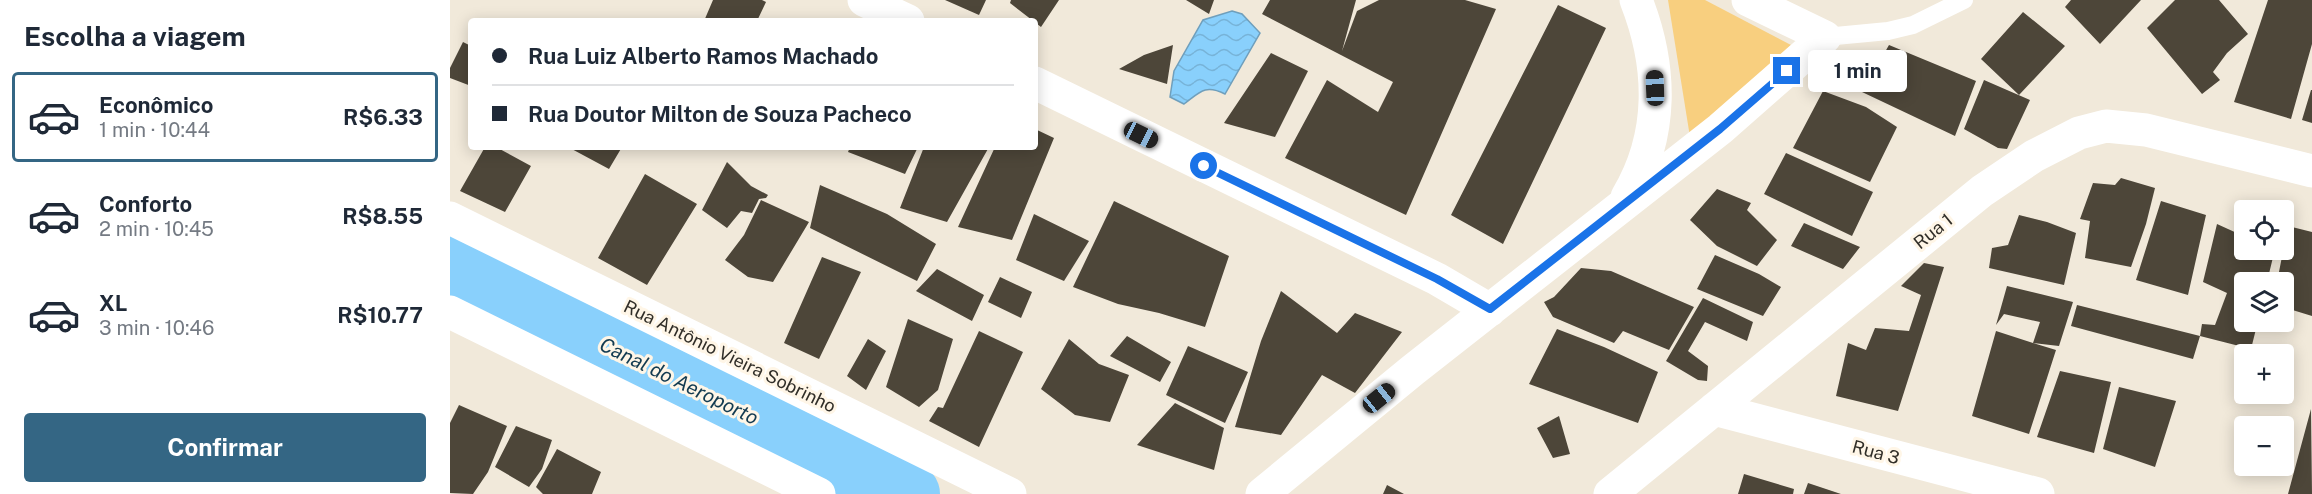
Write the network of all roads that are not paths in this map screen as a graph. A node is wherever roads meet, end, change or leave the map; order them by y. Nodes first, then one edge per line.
1 (864, 0) edge
2 (1636, 0) edge
3 (1748, 0) edge
4 (1964, 0) edge
5 (902, 18) edge
6 (1825, 37) junction
7 (1038, 84) edge
8 (2312, 171) edge
9 (1623, 204) junction
10 (450, 219) edge
11 (1490, 309) junction
12 (450, 312) edge
13 (1714, 409) junction
14 (819, 494) edge
15 (1010, 494) edge
16 (1262, 494) edge
17 (1610, 494) edge
18 (2038, 494) edge

1 - 5 street
2 - 9 street
3 - 6 street
4 - 6 lane
6 - 9 street
7 - 11 street
8 - 13 street, Rua 1
9 - 11 street
10 - 15 street, Rua Antônio Vieira Sobrinho
11 - 16 street
12 - 14 street
13 - 17 street, Rua 1
13 - 18 street, Rua 3

